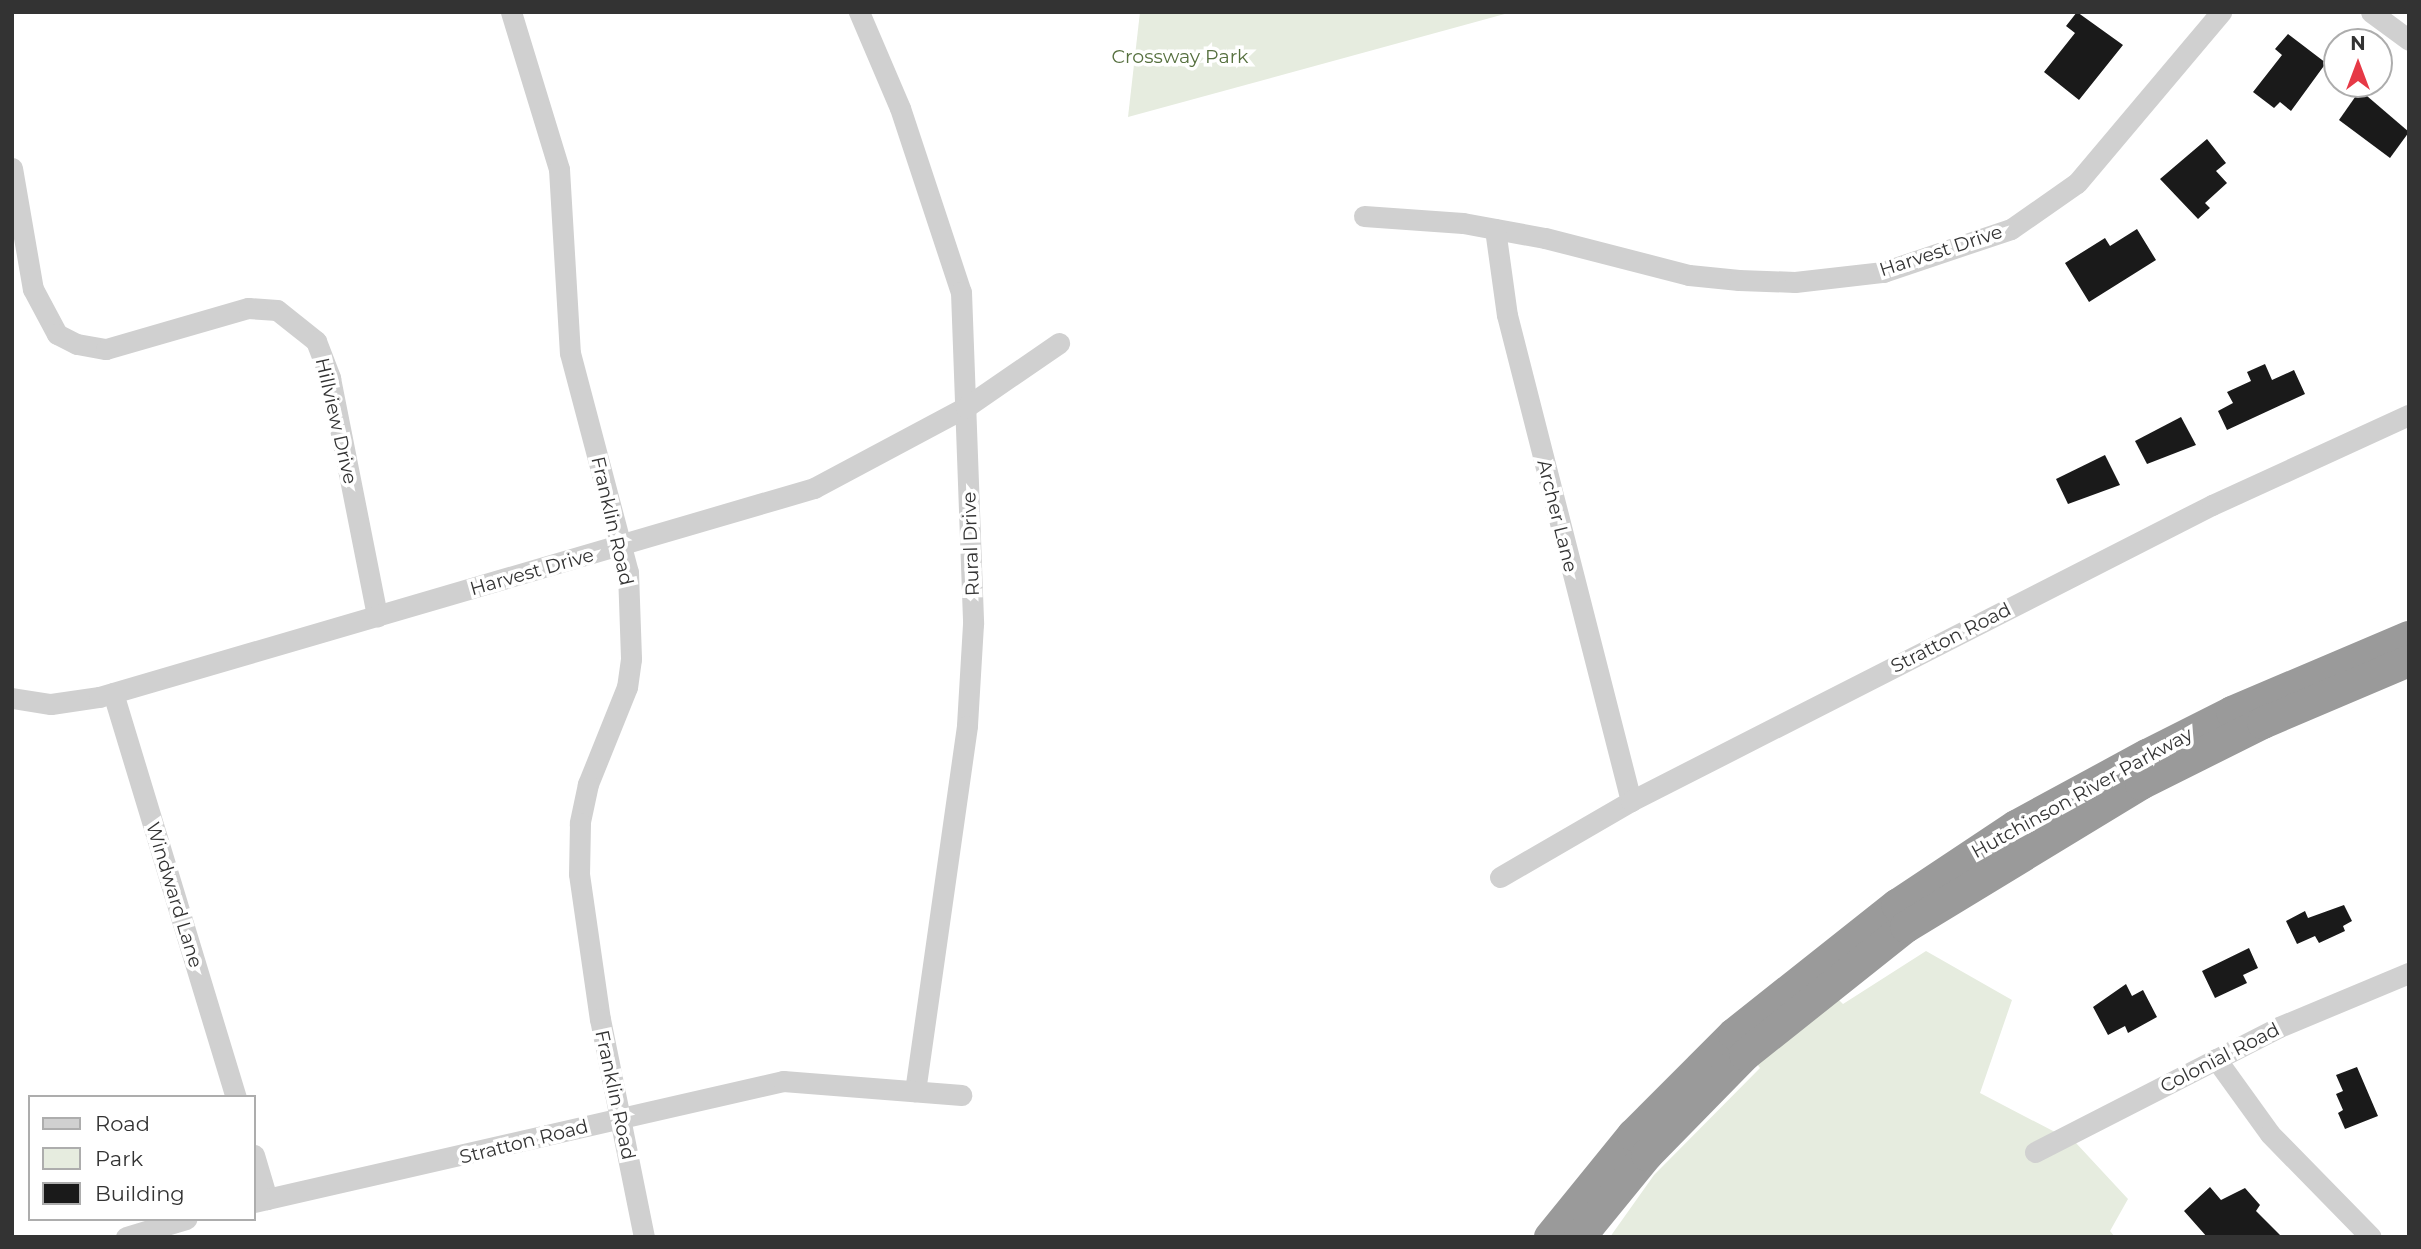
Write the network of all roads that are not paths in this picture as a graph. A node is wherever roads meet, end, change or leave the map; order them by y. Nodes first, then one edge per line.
1 (510, 12) edge
2 (859, 12) edge
3 (2221, 12) edge
4 (2371, 12) edge
5 (2409, 40) edge
6 (12, 168) edge
7 (1364, 216) dead end
8 (1495, 229) junction
9 (1059, 343) dead end
10 (966, 407) junction
11 (2409, 415) edge
12 (621, 546) junction
13 (2409, 614) edge
14 (377, 616) junction
15 (2409, 637) edge
16 (2409, 661) edge
17 (113, 693) junction
18 (12, 698) edge
19 (2232, 712) junction
20 (1631, 801) junction
21 (1500, 877) dead end
22 (2409, 973) edge
23 (2216, 1059) junction
24 (915, 1091) junction
25 (235, 1095) edge
26 (961, 1095) dead end
27 (621, 1119) junction
28 (2035, 1152) dead end
29 (256, 1170) edge
30 (260, 1201) edge
31 (179, 1221) edge
32 (125, 1237) edge
33 (644, 1237) edge
34 (1550, 1237) edge
35 (1580, 1237) edge
36 (2371, 1237) edge

1 - 12 street, Franklin Road
2 - 10 street, Rural Drive
3 - 8 street, Harvest Drive
4 - 5 street
6 - 14 street, Hillview Drive
7 - 8 street, Harvest Drive
8 - 20 street, Archer Lane
9 - 10 street, Harvest Drive
10 - 12 street, Harvest Drive
10 - 24 street, Rural Drive
11 - 20 street, Stratton Road
12 - 14 street, Harvest Drive
12 - 27 street, Franklin Road
13 - 19 highway
14 - 17 street, Harvest Drive
15 - 19 highway, Hutchinson River Parkway
16 - 35 highway, Hutchinson River Parkway
17 - 18 street, Harvest Drive
17 - 25 street, Windward Lane
19 - 34 highway, Hutchinson River Parkway
20 - 21 street, Stratton Road
22 - 23 street, Colonial Road
23 - 28 street, Colonial Road
23 - 36 street
24 - 26 street, Stratton Road
24 - 27 street, Stratton Road
27 - 30 street, Stratton Road
27 - 33 street, Franklin Road
29 - 30 street
31 - 32 street

